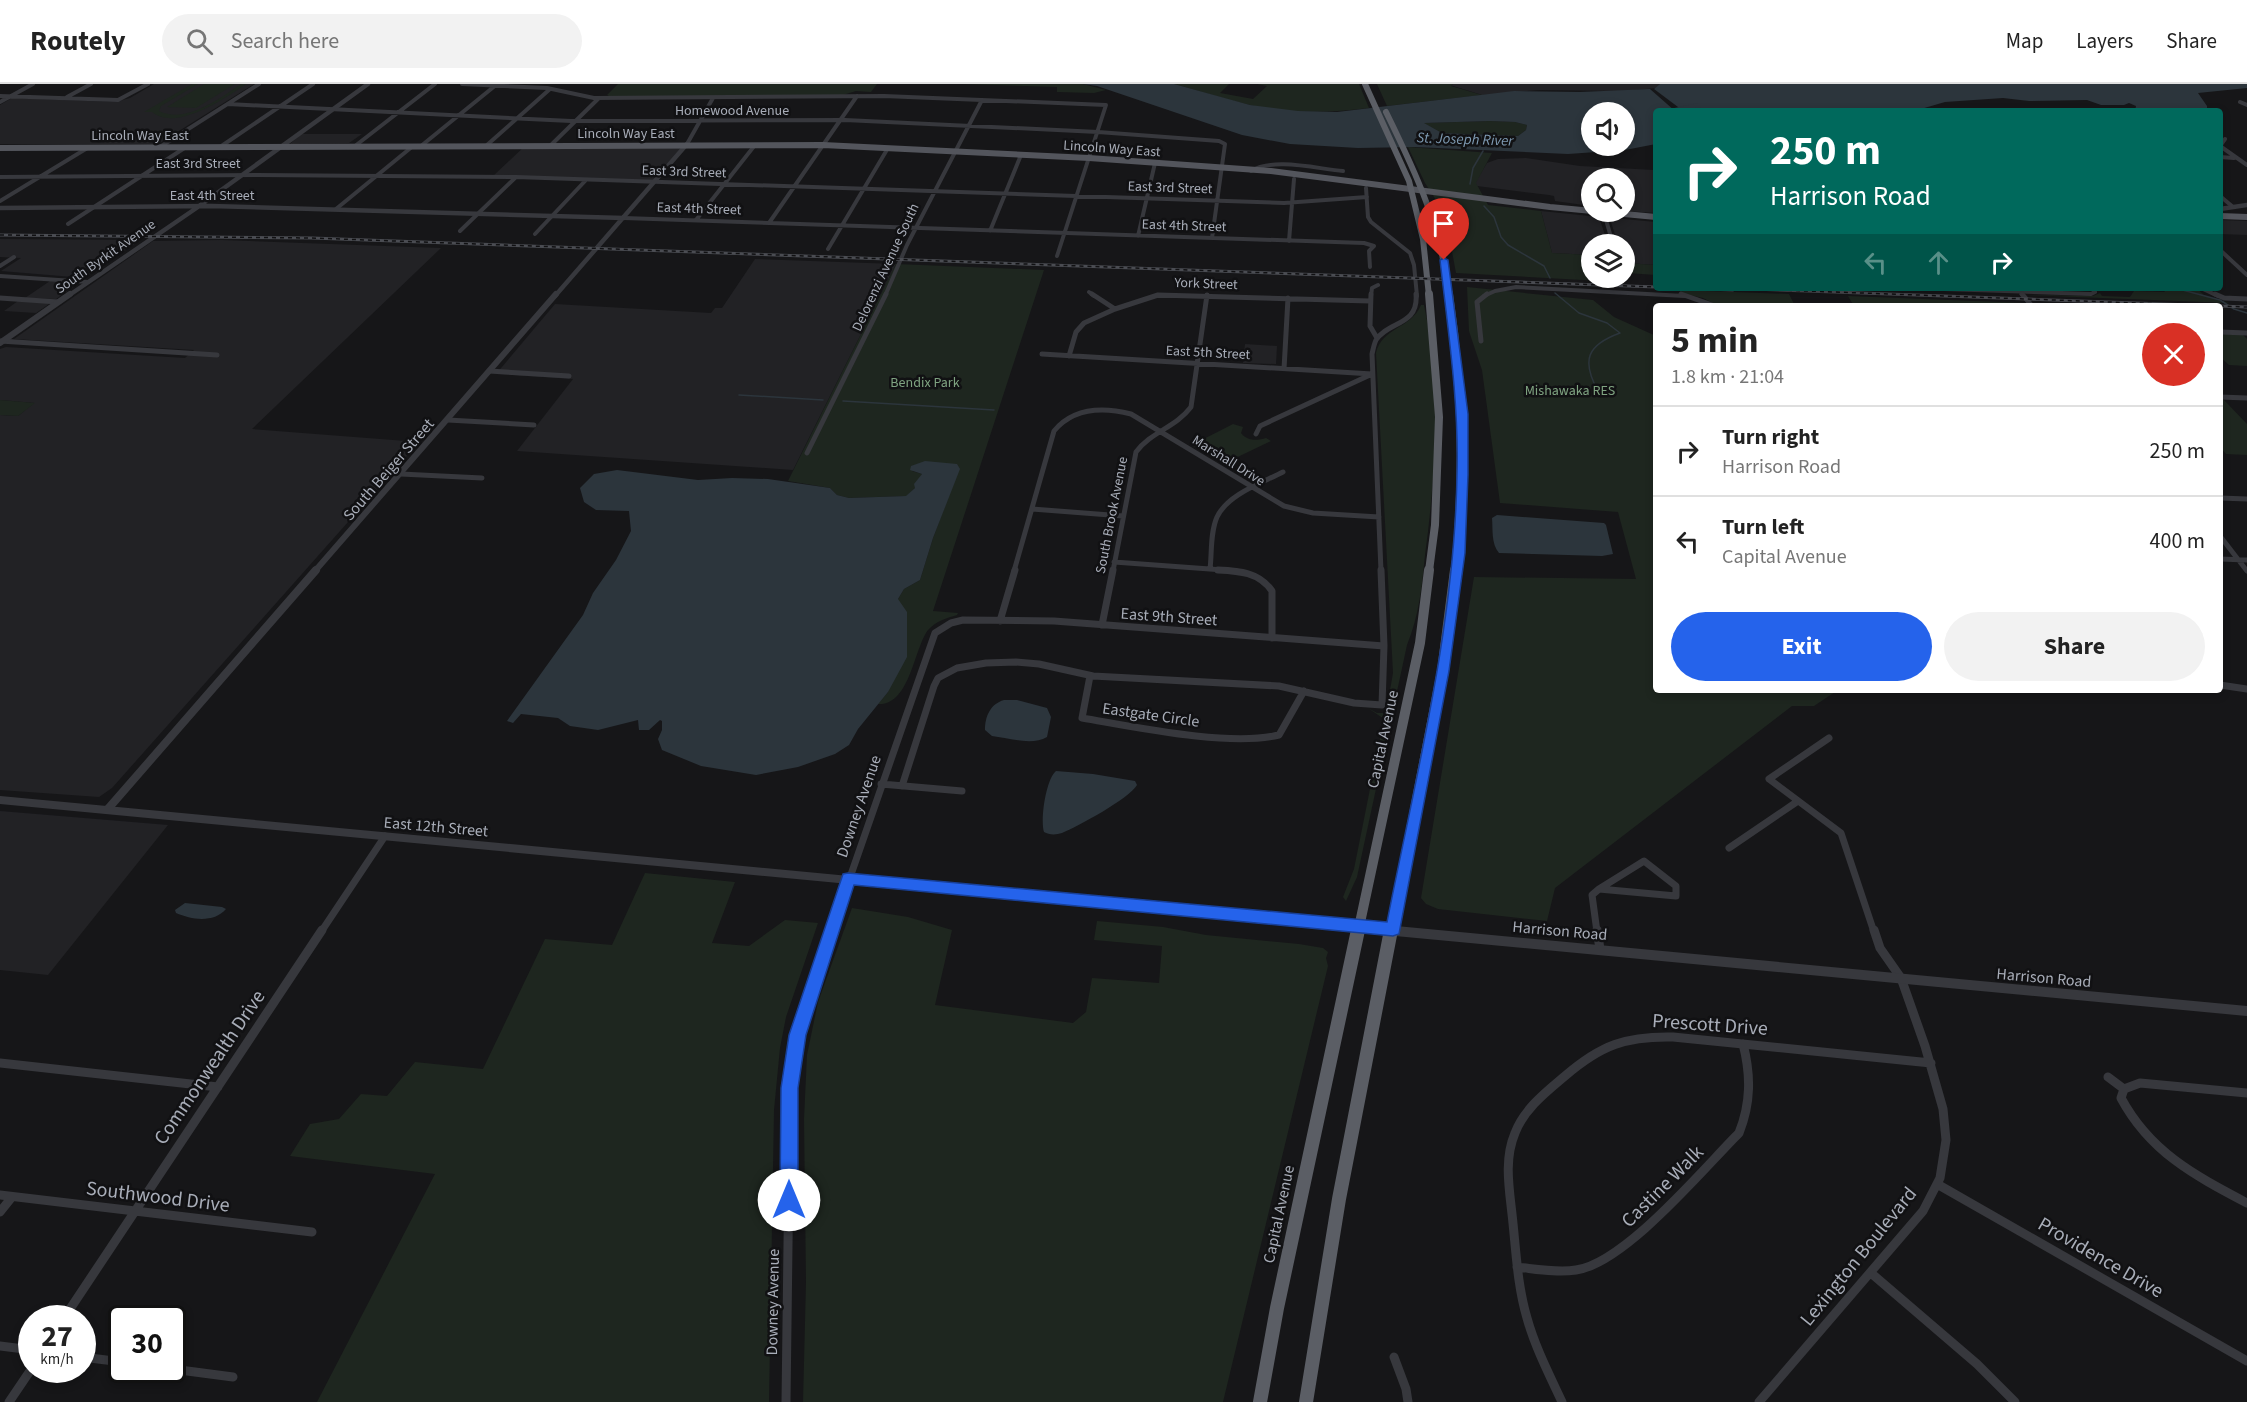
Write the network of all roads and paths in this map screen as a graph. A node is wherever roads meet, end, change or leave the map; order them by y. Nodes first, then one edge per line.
1 (33, 84) edge
2 (91, 84) edge
3 (148, 84) edge
4 (259, 84) edge
5 (313, 84) edge
6 (368, 84) edge
7 (435, 84) edge
8 (462, 84) edge
9 (1365, 84) edge
10 (1372, 84) edge
11 (496, 85) edge
12 (550, 89) junction
13 (0, 96) edge
14 (11, 96) junction
15 (856, 96) junction
16 (67, 97) junction
17 (599, 98) junction
18 (712, 98) junction
19 (982, 100) junction
20 (0, 102) edge
21 (2240, 102) dead end
22 (228, 104) junction
23 (2247, 105) edge
24 (280, 106) junction
25 (333, 109) junction
26 (399, 112) junction
27 (459, 115) junction
28 (517, 118) junction
29 (701, 120) junction
30 (840, 120) junction
31 (576, 121) junction
32 (968, 126) junction
33 (1098, 132) junction
34 (2225, 139) dead end
35 (2223, 142) edge
36 (687, 144) junction
37 (487, 145) junction
38 (550, 145) junction
39 (755, 145) junction
40 (823, 145) junction
41 (281, 146) junction
42 (355, 146) junction
43 (413, 146) junction
44 (421, 146) junction
45 (89, 147) junction
46 (160, 147) junction
47 (186, 147) junction
48 (220, 147) junction
49 (0, 148) edge
50 (888, 148) junction
51 (2223, 149) edge
52 (955, 152) junction
53 (1021, 155) junction
54 (1089, 158) junction
55 (2223, 158) edge
56 (2234, 158) junction
57 (1155, 163) junction
58 (2247, 165) edge
59 (1222, 168) junction
60 (1251, 171) junction
61 (1343, 171) dead end
62 (243, 175) junction
63 (42, 176) junction
64 (141, 176) junction
65 (377, 176) junction
66 (0, 177) edge
67 (516, 177) junction
68 (1294, 179) junction
69 (586, 180) junction
70 (654, 182) junction
71 (724, 184) junction
72 (794, 187) junction
73 (1366, 188) junction
74 (864, 189) junction
75 (934, 191) junction
76 (1417, 192) junction
77 (1005, 194) junction
78 (1076, 196) junction
79 (1367, 197) junction
80 (1147, 199) junction
81 (2223, 199) edge
82 (0, 201) edge
83 (1217, 201) junction
84 (1292, 203) junction
85 (2247, 205) edge
86 (200, 206) junction
87 (93, 207) junction
88 (2233, 207) junction
89 (0, 208) edge
90 (336, 209) junction
91 (2223, 209) edge
92 (1581, 210) edge
93 (479, 213) junction
94 (551, 215) junction
95 (1635, 216) edge
96 (2223, 216) edge
97 (2247, 217) edge
98 (624, 218) junction
99 (1653, 218) edge
100 (696, 220) junction
101 (769, 223) junction
102 (68, 224) dead end
103 (842, 226) junction
104 (916, 228) junction
105 (460, 231) dead end
106 (990, 231) junction
107 (1064, 233) junction
108 (535, 234) dead end
109 (1138, 236) junction
110 (1212, 238) junction
111 (1289, 241) junction
112 (828, 249) dead end
113 (2223, 253) edge
114 (1057, 256) dead end
115 (14, 257) dead end
116 (0, 266) edge
117 (1370, 267) dead end
118 (2247, 275) edge
119 (0, 276) edge
120 (88, 282) junction
121 (1378, 285) dead end
122 (2020, 291) edge
123 (2207, 291) edge
124 (1089, 292) dead end
125 (1207, 295) junction
126 (0, 298) edge
127 (1288, 298) junction
128 (2247, 299) edge
129 (1370, 301) junction
130 (58, 302) junction
131 (1708, 303) edge
132 (2030, 303) edge
133 (1115, 309) junction
134 (2223, 332) edge
135 (2247, 333) edge
136 (1377, 338) junction
137 (1481, 341) dead end
138 (1, 342) edge
139 (1042, 354) dead end
140 (217, 355) dead end
141 (1069, 356) junction
142 (1197, 364) junction
143 (1284, 369) junction
144 (489, 371) junction
145 (1372, 374) junction
146 (569, 376) dead end
147 (2223, 397) edge
148 (2247, 399) edge
149 (448, 420) junction
150 (534, 425) dead end
151 (1160, 431) junction
152 (1256, 434) dead end
153 (807, 453) dead end
154 (1283, 472) dead end
155 (400, 474) junction
156 (482, 478) dead end
157 (1253, 489) junction
158 (2223, 498) edge
159 (2247, 499) edge
160 (1032, 509) junction
161 (1123, 516) junction
162 (1379, 517) junction
163 (2223, 540) edge
164 (2223, 559) edge
165 (2238, 560) junction
166 (2247, 560) edge
167 (1114, 562) junction
168 (1210, 569) junction
169 (2247, 571) edge
170 (1000, 621) junction
171 (951, 623) joint
172 (1102, 625) junction
173 (1272, 638) junction
174 (1384, 646) junction
175 (1090, 676) junction
176 (2223, 685) edge
177 (2247, 689) edge
178 (1304, 692) junction
179 (1382, 705) joint
180 (1829, 738) dead end
181 (881, 784) junction
182 (902, 786) junction
183 (962, 791) dead end
184 (0, 800) edge
185 (1798, 801) junction
186 (107, 810) junction
187 (385, 836) junction
188 (1729, 848) dead end
189 (848, 879) junction
190 (870, 881) joint
191 (1599, 889) junction
192 (1358, 926) junction
193 (1393, 930) junction
194 (1600, 949) junction
195 (1900, 978) junction
196 (2247, 1011) edge
197 (1743, 1044) junction
198 (0, 1063) edge
199 (1931, 1063) junction
200 (2108, 1077) dead end
201 (218, 1087) junction
202 (2123, 1092) junction
203 (2247, 1093) edge
204 (1937, 1184) junction
205 (0, 1195) edge
206 (12, 1197) junction
207 (2247, 1203) edge
208 (0, 1212) edge
209 (135, 1212) junction
210 (312, 1232) dead end
211 (1517, 1267) junction
212 (1871, 1273) junction
213 (73, 1305) edge
214 (0, 1346) edge
215 (18, 1348) edge
216 (1394, 1357) dead end
217 (2247, 1361) edge
218 (186, 1371) edge
219 (233, 1377) dead end
220 (22, 1383) edge
221 (9, 1402) edge
222 (786, 1402) edge
223 (1260, 1402) edge
224 (1306, 1402) edge
225 (1408, 1402) edge
226 (1562, 1402) edge
227 (1759, 1402) edge
228 (2015, 1402) edge

1 - 14 street
2 - 16 street
3 - 16 street
4 - 22 street
5 - 24 street
6 - 25 street, South Byrkit Avenue
7 - 26 street
8 - 11 street
9 - 76 highway, Capital Avenue
10 - 76 highway, Capital Avenue
11 - 12 street
11 - 27 street
12 - 17 street
12 - 28 street
13 - 14 street
14 - 16 street
14 - 20 street
15 - 18 street
15 - 19 street
15 - 30 street
17 - 18 street
17 - 31 street
18 - 29 street
19 - 32 street, Delorenzi Avenue South
19 - 33 street
21 - 23 street
22 - 24 street, Homewood Avenue
22 - 46 street
24 - 25 street, Homewood Avenue
24 - 48 street
25 - 26 street, Homewood Avenue
25 - 41 street, South Byrkit Avenue
26 - 27 street, Homewood Avenue
26 - 42 street
27 - 28 street, Homewood Avenue
27 - 44 street
28 - 31 street, Homewood Avenue
28 - 37 street
29 - 30 street, Homewood Avenue
29 - 31 street, Homewood Avenue
29 - 36 street
30 - 32 street, Homewood Avenue
30 - 40 street
31 - 38 street
32 - 33 street, Homewood Avenue
32 - 52 street, Delorenzi Avenue South
33 - 54 street
33 - 59 street, Homewood Avenue
34 - 35 street
36 - 38 main road, Lincoln Way East
36 - 39 main road, Lincoln Way East
36 - 70 street, South Beiger Street
37 - 38 main road, Lincoln Way East
37 - 44 main road, Lincoln Way East
39 - 40 main road, Lincoln Way East
39 - 71 street
40 - 50 main road, Lincoln Way East
40 - 72 street
41 - 42 main road, Lincoln Way East
41 - 48 main road, Lincoln Way East
41 - 62 street, South Byrkit Avenue
42 - 43 main road, Lincoln Way East
43 - 44 main road, Lincoln Way East
43 - 65 street
45 - 46 main road, Lincoln Way East
45 - 49 main road, Lincoln Way East
45 - 63 street
46 - 47 main road, Lincoln Way East
47 - 48 main road, Lincoln Way East
47 - 64 street
50 - 52 main road, Lincoln Way East
50 - 74 street
51 - 56 street
52 - 53 main road, Lincoln Way East
52 - 75 street, Delorenzi Avenue South
53 - 54 main road, Lincoln Way East
53 - 77 street
54 - 57 main road, Lincoln Way East
54 - 78 street
55 - 56 street
56 - 58 street
57 - 59 main road, Lincoln Way East
57 - 80 street
59 - 60 main road, Lincoln Way East
59 - 83 street
60 - 61 street
60 - 68 main road, Lincoln Way East
60 - 76 main road, Lincoln Way East
62 - 64 street, East 3rd Street
62 - 65 street, East 3rd Street
62 - 86 street, South Byrkit Avenue
63 - 64 street, East 3rd Street
63 - 66 street, East 3rd Street
63 - 82 street
64 - 87 street
65 - 67 street, East 3rd Street
65 - 90 street
67 - 69 street, East 3rd Street
67 - 93 street
68 - 73 main road, Lincoln Way East
68 - 84 street
69 - 70 street, East 3rd Street
69 - 94 street
70 - 71 street, East 3rd Street
70 - 98 street, South Beiger Street
71 - 72 street, East 3rd Street
71 - 100 street
72 - 74 street, East 3rd Street
72 - 101 street
73 - 76 main road, Lincoln Way East
73 - 79 street
74 - 75 street, East 3rd Street
74 - 103 street
75 - 77 street, East 3rd Street
75 - 104 street, Delorenzi Avenue South
76 - 92 main road, Lincoln Way East
76 - 192 highway, Capital Avenue
76 - 193 highway, Capital Avenue
77 - 78 street, East 3rd Street
77 - 106 street
78 - 80 street, East 3rd Street
78 - 107 street
79 - 84 street, East 3rd Street
79 - 136 street
80 - 83 street, East 3rd Street
80 - 109 street
81 - 88 street
83 - 84 street, East 3rd Street
83 - 110 street
84 - 111 street
85 - 88 street
86 - 87 street, East 4th Street
86 - 90 street, East 4th Street
86 - 120 street, South Byrkit Avenue
87 - 89 street, East 4th Street
87 - 102 street
88 - 91 street
88 - 97 street
90 - 93 street, East 4th Street
93 - 94 street, East 4th Street
93 - 105 street
94 - 98 street, East 4th Street
94 - 108 street
95 - 99 main road, Lincoln Way East
96 - 97 main road
98 - 100 street, East 4th Street
98 - 144 street, South Beiger Street
100 - 101 street, East 4th Street
101 - 103 street, East 4th Street
103 - 104 street, East 4th Street
103 - 112 street
104 - 106 street, East 4th Street
104 - 153 street, Delorenzi Avenue South
106 - 107 street, East 4th Street
107 - 109 street, East 4th Street
107 - 114 street
109 - 110 street, East 4th Street
110 - 111 street, East 4th Street
111 - 117 street, East 4th Street
113 - 118 street
115 - 116 street
119 - 120 street
120 - 130 street, South Byrkit Avenue
121 - 129 street
122 - 132 street
123 - 128 street
124 - 133 street
125 - 127 street, York Street
125 - 133 street, York Street
125 - 142 street, South Brook Avenue
126 - 130 street
127 - 129 street, York Street
127 - 143 street
129 - 136 street
130 - 138 street, South Byrkit Avenue
131 - 137 street
133 - 141 street, York Street
134 - 135 street
136 - 145 street, Capital Avenue
138 - 140 street
139 - 141 street, East 5th Street
141 - 142 street, East 5th Street
142 - 143 street, East 5th Street
142 - 151 street, South Brook Avenue
143 - 145 street, East 5th Street
144 - 146 street
144 - 149 street, South Beiger Street
145 - 152 street
145 - 162 street, Capital Avenue
147 - 148 street
149 - 150 street
149 - 155 street, South Beiger Street
151 - 157 street, Marshall Drive
151 - 160 street, Marshall Drive
151 - 161 street, South Brook Avenue
154 - 157 street
155 - 156 street
155 - 186 street, South Beiger Street
157 - 162 street, Marshall Drive
157 - 168 street
158 - 159 street
160 - 161 street
160 - 170 street
161 - 167 street, South Brook Avenue
162 - 174 street, Capital Avenue
163 - 165 street
164 - 165 street
165 - 166 street
165 - 169 street
167 - 168 street
167 - 172 street, South Brook Avenue
168 - 173 street
170 - 171 street, East 9th Street
170 - 172 street, East 9th Street
171 - 181 street, Downey Avenue
172 - 173 street, East 9th Street
173 - 174 street, East 9th Street
174 - 179 street, Capital Avenue
175 - 178 street, Eastgate Circle
175 - 178 street, Eastgate Circle
175 - 182 street
176 - 177 street
178 - 179 street, Eastgate Circle
180 - 185 street, Lexington Boulevard
181 - 182 street
181 - 189 street, Downey Avenue
182 - 183 street
184 - 186 street, East 12th Street
185 - 188 street
185 - 195 street, Lexington Boulevard
186 - 187 street, East 12th Street
187 - 189 street, East 12th Street
187 - 201 street, Commonwealth Drive
189 - 190 street, East 12th Street
189 - 222 street, Downey Avenue
190 - 192 street, Harrison Road
191 - 191 street
191 - 194 street
192 - 193 street, Harrison Road
192 - 223 highway, Capital Avenue
193 - 194 street, Harrison Road
193 - 224 highway, Capital Avenue
194 - 195 street, Harrison Road
195 - 196 street, Harrison Road
195 - 199 street, Lexington Boulevard
197 - 199 street, Prescott Drive
197 - 211 street, Castine Walk
197 - 211 street, Prescott Drive
198 - 201 street
199 - 204 street, Lexington Boulevard
200 - 202 street
201 - 209 street, Commonwealth Drive
202 - 203 street
202 - 207 street
204 - 212 street, Lexington Boulevard
204 - 217 street, Providence Drive
205 - 206 street, Southwood Drive
206 - 208 street
206 - 209 street, Southwood Drive
209 - 210 street, Southwood Drive
209 - 213 street, Commonwealth Drive
211 - 226 street, Prescott Drive
212 - 227 street, Lexington Boulevard
212 - 228 street
214 - 215 street
216 - 225 street
218 - 219 street
220 - 221 street

